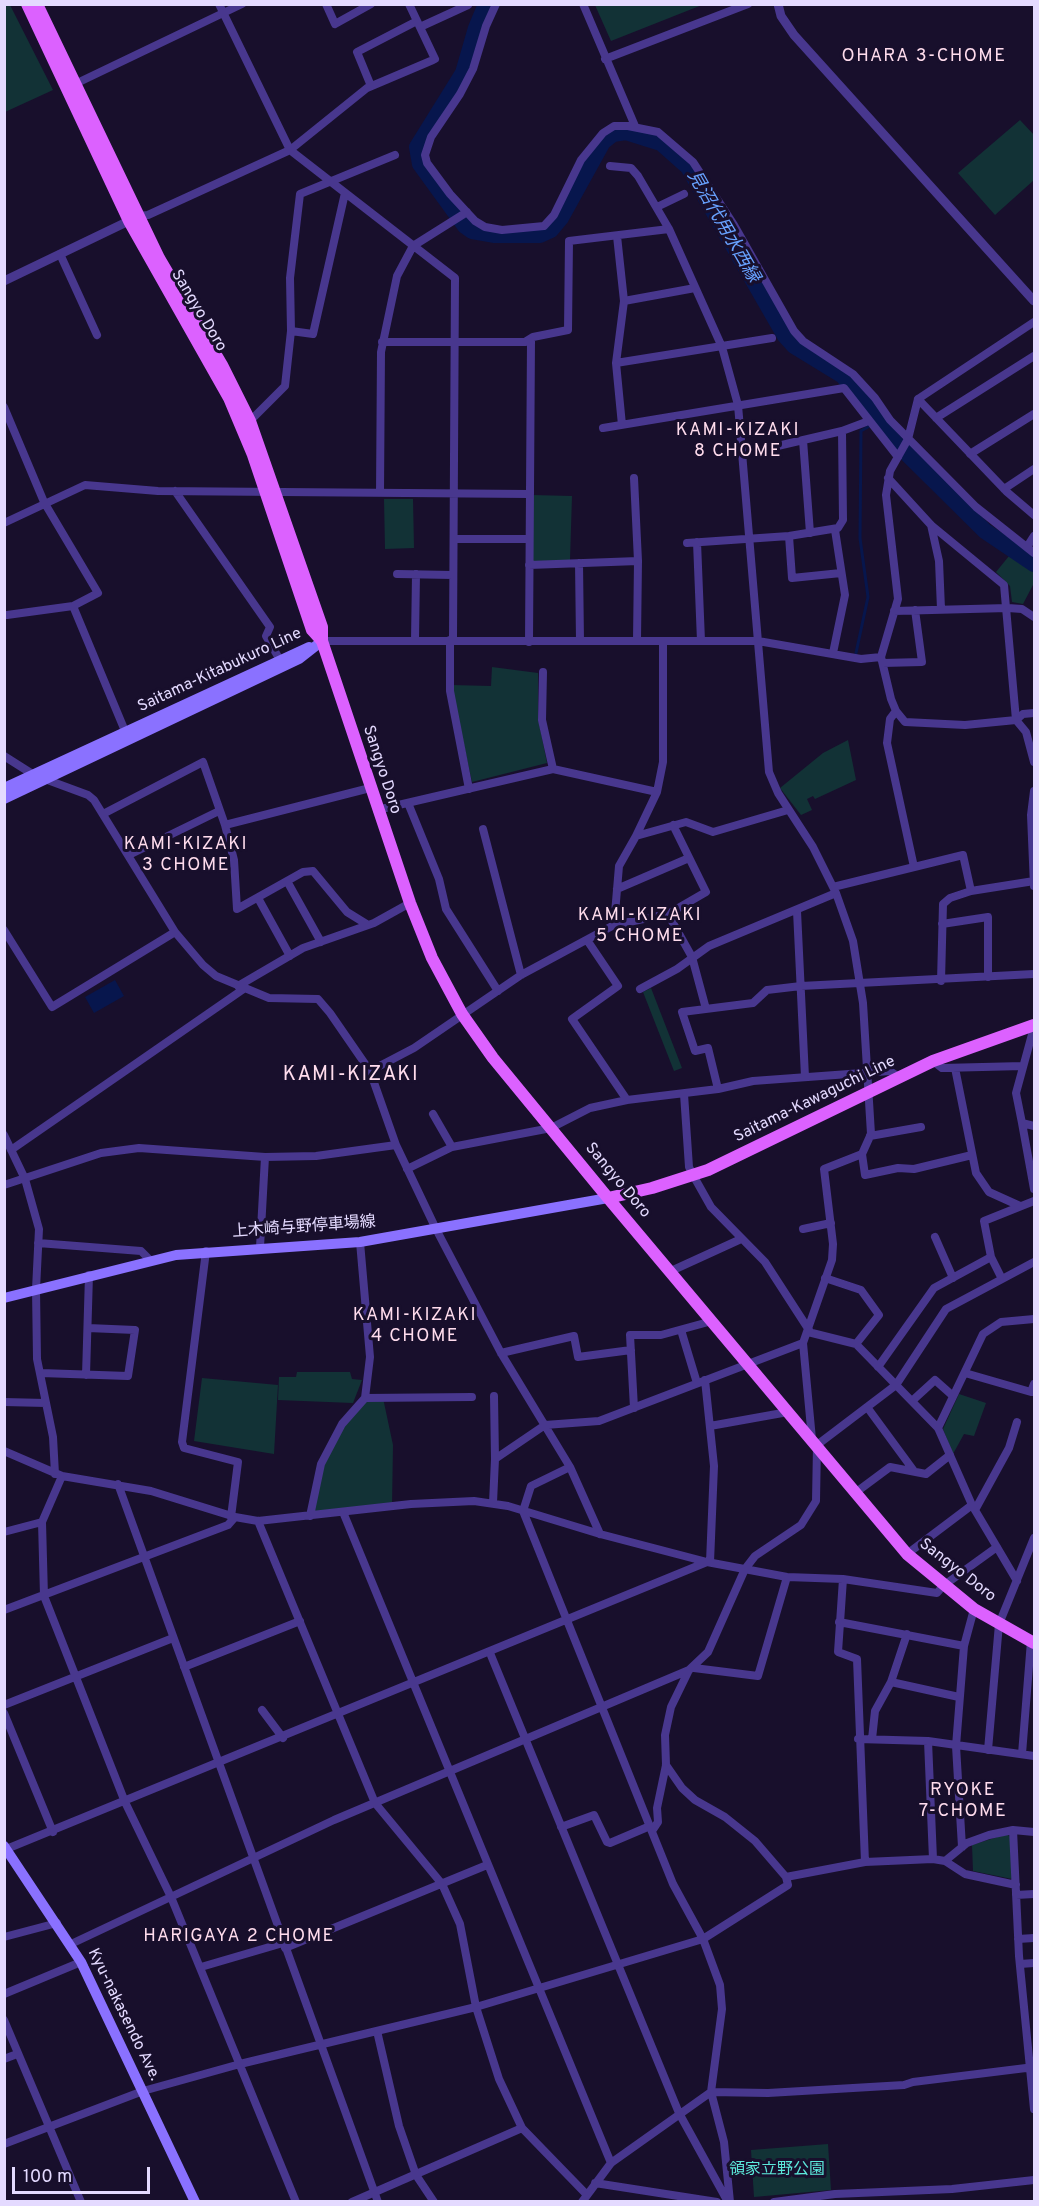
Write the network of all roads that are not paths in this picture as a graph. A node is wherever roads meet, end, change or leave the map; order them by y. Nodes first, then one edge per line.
1 (27, 4) edge
2 (38, 4) edge
3 (219, 4) edge
4 (242, 4) edge
5 (326, 4) edge
6 (371, 4) edge
7 (409, 4) edge
8 (496, 4) edge
9 (583, 4) edge
10 (748, 4) edge
11 (777, 4) edge
12 (468, 5) edge
13 (224, 13) junction
14 (418, 24) junction
15 (605, 58) junction
16 (75, 84) junction
17 (371, 86) junction
18 (635, 126) junction
19 (290, 150) junction
20 (395, 155) dead end
21 (610, 166) dead end
22 (328, 180) junction
23 (345, 193) junction
24 (684, 194) dead end
25 (657, 207) junction
26 (467, 212) junction
27 (134, 219) junction
28 (669, 229) junction
29 (616, 236) junction
30 (414, 246) junction
31 (60, 254) junction
32 (4, 281) edge
33 (695, 288) junction
34 (624, 301) junction
35 (1035, 301) edge
36 (1035, 322) edge
37 (291, 331) junction
38 (97, 335) dead end
39 (772, 338) dead end
40 (531, 340) junction
41 (382, 342) junction
42 (455, 342) junction
43 (722, 347) junction
44 (1035, 356) edge
45 (616, 363) junction
46 (918, 399) junction
47 (738, 405) junction
48 (4, 406) edge
49 (1035, 414) edge
50 (867, 418) junction
51 (936, 418) junction
52 (250, 421) junction
53 (622, 426) junction
54 (603, 428) dead end
55 (842, 431) junction
56 (908, 439) junction
57 (803, 440) junction
58 (769, 448) dead end
59 (970, 454) junction
60 (898, 457) junction
61 (1035, 469) edge
62 (634, 478) dead end
63 (888, 478) junction
64 (1004, 489) junction
65 (175, 491) junction
66 (271, 491) junction
67 (380, 493) junction
68 (529, 494) junction
69 (454, 495) junction
70 (44, 502) junction
71 (1035, 514) edge
72 (4, 523) edge
73 (931, 525) junction
74 (835, 530) junction
75 (810, 533) junction
76 (789, 536) junction
77 (1035, 536) edge
78 (749, 538) junction
79 (454, 539) junction
80 (529, 539) junction
81 (697, 542) junction
82 (687, 543) dead end
83 (1027, 547) junction
84 (1035, 553) edge
85 (638, 561) junction
86 (579, 563) junction
87 (529, 565) junction
88 (841, 573) junction
89 (397, 574) dead end
90 (416, 574) junction
91 (453, 575) junction
92 (73, 606) junction
93 (1008, 608) junction
94 (941, 609) junction
95 (915, 610) junction
96 (894, 611) junction
97 (7, 615) dead end
98 (1035, 617) edge
99 (322, 640) junction
100 (415, 640) junction
101 (452, 640) junction
102 (637, 640) junction
103 (580, 641) junction
104 (663, 641) junction
105 (701, 641) junction
106 (758, 641) junction
107 (529, 642) junction
108 (833, 653) junction
109 (280, 660) junction
110 (882, 660) junction
111 (543, 672) dead end
112 (896, 711) junction
113 (1035, 713) edge
114 (1017, 720) junction
115 (125, 731) junction
116 (4, 756) edge
117 (1035, 762) edge
118 (553, 769) junction
119 (34, 775) junction
120 (45, 779) junction
121 (4, 788) edge
122 (370, 788) junction
123 (469, 789) junction
124 (1035, 791) edge
125 (657, 792) junction
126 (4, 799) edge
127 (408, 803) junction
128 (377, 810) junction
129 (788, 810) junction
130 (219, 811) junction
131 (103, 814) junction
132 (225, 825) junction
133 (673, 825) junction
134 (483, 829) dead end
135 (636, 836) junction
136 (129, 855) junction
137 (689, 858) junction
138 (914, 867) junction
139 (287, 881) junction
140 (1034, 882) edge
141 (617, 889) junction
142 (834, 890) junction
143 (971, 891) junction
144 (258, 898) junction
145 (410, 903) junction
146 (797, 911) junction
147 (668, 914) junction
148 (942, 924) junction
149 (368, 925) junction
150 (614, 925) junction
151 (4, 930) edge
152 (176, 932) junction
153 (587, 940) junction
154 (321, 942) junction
155 (290, 956) junction
156 (692, 957) junction
157 (1035, 974) edge
158 (520, 975) junction
159 (988, 977) junction
160 (941, 981) junction
161 (860, 982) junction
162 (801, 986) junction
163 (242, 987) junction
164 (640, 989) dead end
165 (498, 991) junction
166 (706, 1009) junction
167 (462, 1014) junction
168 (1035, 1026) edge
169 (933, 1061) junction
170 (1023, 1066) junction
171 (955, 1068) junction
172 (370, 1071) junction
173 (866, 1072) junction
174 (805, 1077) junction
175 (898, 1077) junction
176 (718, 1089) junction
177 (868, 1093) junction
178 (684, 1094) junction
179 (627, 1100) junction
180 (433, 1114) dead end
181 (1022, 1123) junction
182 (1035, 1126) edge
183 (551, 1128) junction
184 (921, 1128) dead end
185 (4, 1135) edge
186 (870, 1136) junction
187 (396, 1145) junction
188 (452, 1147) junction
189 (11, 1150) junction
190 (862, 1154) junction
191 (972, 1155) junction
192 (265, 1157) junction
193 (407, 1169) junction
194 (693, 1175) junction
195 (25, 1179) junction
196 (4, 1185) edge
197 (1035, 1189) edge
198 (608, 1198) junction
199 (1035, 1201) edge
200 (1020, 1206) junction
201 (831, 1223) junction
202 (436, 1229) junction
203 (803, 1229) dead end
204 (935, 1237) dead end
205 (741, 1239) junction
206 (360, 1242) junction
207 (38, 1243) junction
208 (260, 1247) junction
209 (206, 1251) junction
210 (991, 1257) junction
211 (150, 1260) junction
212 (1035, 1262) edge
213 (671, 1271) junction
214 (89, 1275) junction
215 (825, 1278) junction
216 (953, 1278) junction
217 (1002, 1278) junction
218 (36, 1289) junction
219 (4, 1298) edge
220 (1035, 1319) edge
221 (712, 1321) junction
222 (88, 1328) junction
223 (681, 1330) junction
224 (808, 1331) junction
225 (803, 1343) junction
226 (856, 1344) junction
227 (631, 1350) junction
228 (501, 1353) junction
229 (748, 1364) junction
230 (878, 1367) junction
231 (41, 1373) junction
232 (965, 1373) junction
233 (86, 1375) junction
234 (701, 1381) junction
235 (1035, 1384) edge
236 (896, 1385) junction
237 (494, 1396) dead end
238 (954, 1396) junction
239 (472, 1397) dead end
240 (365, 1398) junction
241 (912, 1401) junction
242 (4, 1402) edge
243 (46, 1402) junction
244 (867, 1407) junction
245 (634, 1408) junction
246 (788, 1412) junction
247 (1017, 1422) dead end
248 (545, 1425) junction
249 (710, 1426) junction
250 (938, 1428) junction
251 (814, 1442) junction
252 (4, 1451) edge
253 (950, 1455) junction
254 (495, 1459) junction
255 (570, 1467) junction
256 (915, 1471) junction
257 (58, 1475) junction
258 (118, 1484) junction
259 (855, 1493) junction
260 (493, 1503) junction
261 (974, 1508) junction
262 (523, 1511) junction
263 (343, 1512) junction
264 (310, 1516) junction
265 (233, 1517) junction
266 (258, 1521) junction
267 (42, 1522) junction
268 (4, 1532) edge
269 (600, 1534) junction
270 (1035, 1538) edge
271 (997, 1547) junction
272 (1033, 1547) edge
273 (907, 1554) junction
274 (144, 1557) junction
275 (709, 1562) junction
276 (745, 1569) junction
277 (787, 1577) junction
278 (843, 1579) junction
279 (1017, 1581) junction
280 (943, 1586) junction
281 (44, 1596) junction
282 (974, 1609) junction
283 (4, 1610) edge
284 (300, 1621) junction
285 (567, 1621) junction
286 (839, 1622) junction
287 (999, 1624) junction
288 (907, 1634) junction
289 (173, 1638) junction
290 (1033, 1642) edge
291 (964, 1646) junction
292 (490, 1653) junction
293 (184, 1667) junction
294 (691, 1669) junction
295 (75, 1676) junction
296 (891, 1682) junction
297 (414, 1684) junction
298 (958, 1697) junction
299 (4, 1705) edge
300 (602, 1707) junction
301 (262, 1710) dead end
302 (4, 1713) edge
303 (339, 1715) junction
304 (283, 1738) junction
305 (527, 1739) junction
306 (858, 1739) junction
307 (873, 1739) junction
308 (928, 1741) junction
309 (956, 1746) junction
310 (988, 1750) junction
311 (1022, 1754) junction
312 (1035, 1756) edge
313 (219, 1764) junction
314 (666, 1765) junction
315 (449, 1772) junction
316 (125, 1802) junction
317 (375, 1803) junction
318 (561, 1827) junction
319 (651, 1828) junction
320 (1013, 1830) junction
321 (53, 1832) junction
322 (1035, 1832) edge
323 (962, 1847) junction
324 (5, 1851) edge
325 (252, 1858) junction
326 (933, 1860) junction
327 (945, 1861) junction
328 (865, 1862) junction
329 (487, 1864) junction
330 (786, 1877) junction
331 (442, 1884) junction
332 (1016, 1885) junction
333 (1016, 1894) junction
334 (1035, 1894) edge
335 (171, 1897) junction
336 (57, 1923) junction
337 (4, 1937) edge
338 (1035, 1938) edge
339 (703, 1939) junction
340 (1018, 1939) junction
341 (71, 1944) junction
342 (284, 1945) junction
343 (81, 1962) junction
344 (1035, 1963) edge
345 (1020, 1964) junction
346 (618, 1965) junction
347 (201, 1967) junction
348 (539, 1989) junction
349 (4, 1994) edge
350 (476, 2007) junction
351 (4, 2020) edge
352 (377, 2031) junction
353 (322, 2044) junction
354 (18, 2054) junction
355 (4, 2059) edge
356 (240, 2064) junction
357 (1033, 2068) edge
358 (143, 2091) junction
359 (711, 2092) junction
360 (1035, 2109) edge
361 (679, 2113) junction
362 (48, 2127) junction
363 (522, 2128) junction
364 (4, 2144) edge
365 (610, 2163) junction
366 (416, 2175) junction
367 (1035, 2180) edge
368 (595, 2183) junction
369 (375, 2192) junction
370 (584, 2198) edge
371 (81, 2202) edge
372 (195, 2202) edge
373 (296, 2202) edge
374 (352, 2202) edge
375 (378, 2202) edge
376 (434, 2202) edge
377 (717, 2202) edge
378 (729, 2202) edge
379 (774, 2202) edge

1 - 27 main road, Sangyo Doro
2 - 16 main road, Sangyo Doro
3 - 13 street
4 - 13 street
5 - 6 street
7 - 14 street
8 - 26 street
9 - 15 street
10 - 15 street
11 - 35 street
12 - 14 street
13 - 16 street
13 - 19 street
14 - 17 street
14 - 17 street
15 - 18 street
16 - 27 main road, Sangyo Doro
17 - 19 street
18 - 26 street
18 - 56 street
19 - 22 street
19 - 27 street
20 - 22 street
21 - 25 street
22 - 23 street
22 - 37 street
23 - 30 street
23 - 37 street
24 - 25 street
25 - 28 street
26 - 30 street
27 - 31 street
27 - 52 main road, Sangyo Doro
27 - 66 main road, Sangyo Doro
28 - 29 street
28 - 33 street
29 - 34 street
29 - 40 street
30 - 41 street
30 - 42 street
31 - 32 street
31 - 38 street
33 - 34 street
33 - 43 street
34 - 45 street
36 - 46 street
37 - 52 street
39 - 43 street
40 - 42 street
40 - 68 street
41 - 42 street
41 - 67 street
42 - 69 street
43 - 45 street
43 - 47 street
44 - 51 street
45 - 53 street
46 - 51 street
46 - 56 street
47 - 50 street
47 - 53 street
47 - 78 street
48 - 70 street
49 - 59 street
50 - 55 street
50 - 60 street
51 - 59 street
52 - 66 main road, Sangyo Doro
53 - 54 street
55 - 57 street
55 - 74 street
56 - 60 street
56 - 83 street
57 - 58 street
57 - 75 street
59 - 64 street
60 - 63 street
61 - 64 street
62 - 85 street
63 - 73 street
63 - 96 street
64 - 71 street
65 - 66 street
65 - 70 street
65 - 109 street
66 - 67 street
66 - 99 main road, Sangyo Doro
67 - 69 street
68 - 69 street
68 - 80 street
69 - 79 street
70 - 72 street
70 - 92 street
73 - 93 street
73 - 94 street
74 - 75 street
74 - 88 street
75 - 76 street
76 - 78 street
76 - 88 street
77 - 83 street
78 - 81 street
78 - 106 street
79 - 80 street
79 - 91 street
80 - 87 street
81 - 82 street
81 - 105 street
83 - 84 street
85 - 86 street
85 - 102 street
86 - 87 street
86 - 103 street
87 - 107 street
88 - 108 street
89 - 90 street
90 - 91 street
90 - 100 street
91 - 101 street
92 - 97 street
92 - 115 street
93 - 94 street
93 - 98 street
93 - 114 street
94 - 95 street
95 - 96 street
95 - 110 street
96 - 110 street
99 - 100 street
99 - 109 main road, Saitama-Kitabukuro Line
99 - 120 main road, Saitama-Kitabukuro Line
99 - 122 main road, Sangyo Doro
100 - 101 street
101 - 107 street
101 - 123 street
102 - 103 street
102 - 104 street
103 - 107 street
104 - 105 street
104 - 125 street
105 - 106 street
106 - 108 street
106 - 129 street
108 - 110 street
109 - 115 main road, Saitama-Kitabukuro Line
110 - 112 street
111 - 118 street
112 - 114 street
112 - 138 street
113 - 114 street
114 - 117 street
115 - 119 main road, Saitama-Kitabukuro Line
116 - 119 street
118 - 123 street
118 - 125 street
119 - 120 street
119 - 121 main road, Saitama-Kitabukuro Line
120 - 126 main road, Saitama-Kitabukuro Line
120 - 131 street
122 - 128 main road, Sangyo Doro
122 - 132 street
123 - 127 street
124 - 140 street
125 - 135 street
127 - 128 street
127 - 165 street
128 - 145 main road, Sangyo Doro
129 - 133 street
129 - 142 street
130 - 131 street
130 - 132 street
130 - 136 street
131 - 136 street
132 - 144 street
133 - 135 street
133 - 137 street
134 - 158 street
135 - 141 street
136 - 152 street
137 - 141 street
137 - 147 street
138 - 142 street
138 - 143 street
139 - 144 street
139 - 149 street
139 - 154 street
140 - 143 street
141 - 150 street
142 - 146 street
142 - 161 street
143 - 148 street
144 - 155 street
145 - 149 street
145 - 167 main road, Sangyo Doro
146 - 156 street
146 - 162 street
147 - 150 street
147 - 156 street
148 - 159 street
148 - 160 street
149 - 154 street
150 - 153 street
151 - 152 street
152 - 163 street
153 - 158 street
153 - 179 street
154 - 155 street
155 - 163 street
156 - 164 street
156 - 166 street
157 - 159 street
158 - 165 street
159 - 160 street
160 - 161 street
161 - 162 street
161 - 173 street
162 - 166 street
162 - 174 street
163 - 172 street
163 - 189 street
165 - 167 street
166 - 176 street
167 - 172 street
167 - 183 main road, Sangyo Doro
168 - 169 main road, Saitama-Kawaguchi Line
168 - 170 street
169 - 171 street
169 - 175 main road, Saitama-Kawaguchi Line
170 - 171 street
170 - 181 street
171 - 191 street
172 - 187 street
173 - 174 street
173 - 175 street
173 - 177 street
174 - 176 street
175 - 177 main road, Saitama-Kawaguchi Line
176 - 178 street
177 - 186 street
177 - 194 main road, Saitama-Kawaguchi Line
178 - 179 street
178 - 194 street
179 - 183 street
180 - 188 street
181 - 182 street
181 - 197 street
183 - 188 street
183 - 198 main road, Sangyo Doro
184 - 186 street
185 - 189 street
186 - 190 street
187 - 192 street
187 - 193 street
188 - 193 street
189 - 195 street
190 - 191 street
190 - 201 street
191 - 200 street
192 - 195 street
192 - 208 street
193 - 202 street
194 - 198 main road, Saitama-Kawaguchi Line
194 - 205 street
195 - 196 street
195 - 207 street
198 - 202 main road, 上木崎与野停車場線
198 - 213 main road, Sangyo Doro
199 - 200 street
200 - 210 street
201 - 203 street
201 - 215 street
202 - 206 main road, 上木崎与野停車場線
202 - 228 street
204 - 216 street
205 - 213 street
205 - 224 street
206 - 208 main road, 上木崎与野停車場線
206 - 240 street
207 - 211 street
207 - 218 street
208 - 209 main road, 上木崎与野停車場線
209 - 211 main road, 上木崎与野停車場線
209 - 265 street
210 - 216 street
210 - 217 street
211 - 214 main road, 上木崎与野停車場線
212 - 217 street
213 - 221 main road, Sangyo Doro
214 - 218 main road, 上木崎与野停車場線
214 - 222 street
215 - 224 street
215 - 226 street
216 - 230 street
217 - 236 street
218 - 219 main road, 上木崎与野停車場線
218 - 231 street
220 - 232 street
221 - 223 street
221 - 229 main road, Sangyo Doro
222 - 233 street
222 - 233 street
223 - 227 street
223 - 234 street
224 - 225 street
224 - 226 street
225 - 229 street
225 - 251 street
226 - 230 street
227 - 228 street
227 - 245 street
228 - 248 street
229 - 234 street
229 - 246 main road, Sangyo Doro
230 - 236 street
231 - 233 street
231 - 243 street
232 - 235 street
232 - 238 street
234 - 245 street
234 - 249 street
236 - 241 street
236 - 244 street
237 - 254 street
238 - 241 street
238 - 250 street
239 - 240 street
240 - 264 street
241 - 250 street
242 - 243 street
243 - 257 street
244 - 251 street
244 - 256 street
245 - 248 street
246 - 249 street
246 - 251 main road, Sangyo Doro
247 - 261 street
248 - 254 street
248 - 255 street
249 - 275 street
250 - 253 street
251 - 259 main road, Sangyo Doro
251 - 276 street
252 - 257 street
253 - 256 street
253 - 261 street
254 - 260 street
255 - 262 street
255 - 269 street
256 - 259 street
257 - 258 street
257 - 267 street
258 - 265 street
258 - 274 street
259 - 273 main road, Sangyo Doro
260 - 262 street
260 - 263 street
261 - 271 street
261 - 273 street
262 - 269 street
262 - 285 street
263 - 264 street
263 - 297 street
264 - 266 street
265 - 266 street
265 - 274 street
266 - 284 street
267 - 268 street
267 - 281 street
269 - 275 street
270 - 272 street
271 - 279 street
271 - 280 street
272 - 279 street
273 - 280 main road, Sangyo Doro
274 - 281 street
274 - 289 street
275 - 276 street
275 - 285 street
276 - 277 street
276 - 294 street
277 - 278 street
277 - 294 street
278 - 280 street
278 - 286 street
279 - 287 street
280 - 282 main road, Sangyo Doro
281 - 283 street
281 - 295 street
282 - 287 main road, Sangyo Doro
282 - 291 street
284 - 293 street
284 - 303 street
285 - 292 street
285 - 300 street
286 - 288 street
286 - 306 street
287 - 290 main road, Sangyo Doro
287 - 310 street
288 - 291 street
288 - 296 street
289 - 293 street
289 - 295 street
290 - 311 street
291 - 298 street
292 - 297 street
292 - 305 street
293 - 313 street
294 - 300 street
294 - 314 street
295 - 299 street
295 - 316 street
296 - 298 street
296 - 307 street
297 - 303 street
297 - 315 street
298 - 309 street
300 - 305 street
300 - 319 street
301 - 304 street
302 - 321 street
303 - 304 street
303 - 317 street
304 - 313 street
305 - 315 street
305 - 318 street
306 - 307 street
306 - 328 street
307 - 308 street
308 - 309 street
308 - 326 street
309 - 310 street
309 - 323 street
310 - 311 street
311 - 312 street
313 - 316 street
313 - 325 street
314 - 319 street
314 - 330 street
315 - 317 street
315 - 329 street
316 - 321 street
316 - 335 street
317 - 325 street
317 - 331 street
318 - 319 street
318 - 346 street
319 - 339 street
320 - 322 street
320 - 323 street
320 - 332 street
321 - 324 street
323 - 327 street
324 - 336 main road, Kyu-nakasendo Ave.
325 - 335 street
325 - 342 street
326 - 327 street
326 - 328 street
327 - 332 street
328 - 330 street
329 - 331 street
329 - 348 street
330 - 339 street
331 - 342 street
331 - 350 street
332 - 333 street
333 - 334 street
333 - 340 street
335 - 341 street
335 - 347 street
336 - 337 street
336 - 341 main road, Kyu-nakasendo Ave.
338 - 340 street
339 - 346 street
339 - 359 street
340 - 345 street
341 - 343 main road, Kyu-nakasendo Ave.
342 - 347 street
342 - 353 street
343 - 349 street
343 - 358 main road, Kyu-nakasendo Ave.
344 - 345 street
345 - 357 street
346 - 348 street
346 - 361 street
347 - 356 street
348 - 350 street
348 - 365 street
350 - 352 street
350 - 363 street
351 - 354 street
352 - 353 street
352 - 366 street
353 - 356 street
353 - 369 street
354 - 355 street
354 - 362 street
356 - 358 street
356 - 373 street
357 - 359 street
357 - 360 street
358 - 362 street
358 - 372 main road, Kyu-nakasendo Ave.
359 - 361 street
359 - 378 street
361 - 365 street
361 - 378 street
362 - 364 street
362 - 371 street
363 - 366 street
363 - 370 street
365 - 368 street
366 - 369 street
366 - 376 street
367 - 379 street
368 - 370 street
368 - 377 street
369 - 374 street
369 - 375 street

